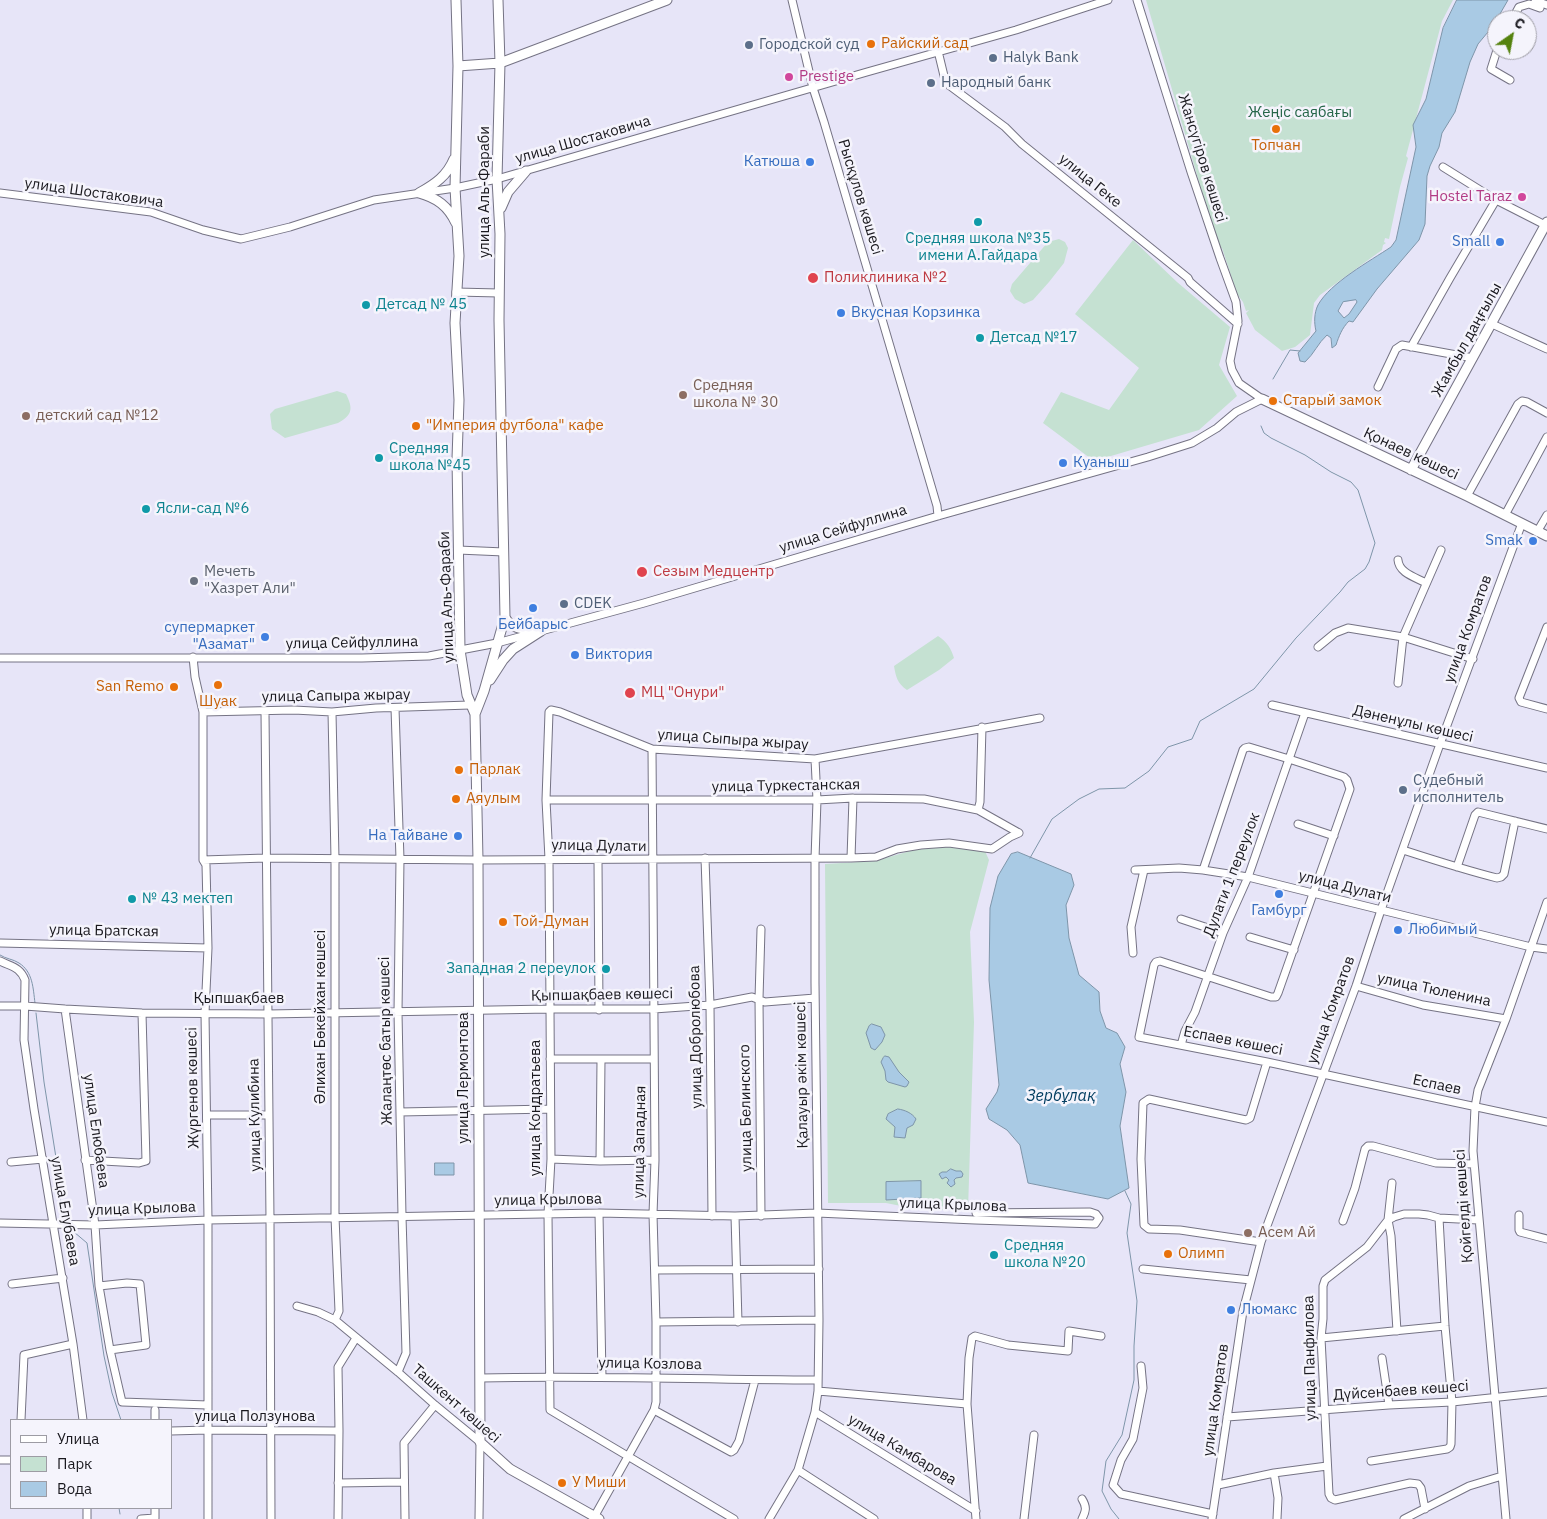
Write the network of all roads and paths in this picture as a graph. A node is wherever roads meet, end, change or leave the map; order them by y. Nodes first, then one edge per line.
1 (456, 0) edge
2 (498, 0) edge
3 (667, 0) edge
4 (792, 0) edge
5 (1108, 0) edge
6 (1137, 0) edge
7 (1543, 7) edge
8 (1517, 10) edge
9 (1547, 13) edge
10 (938, 51) junction
11 (1494, 60) edge
12 (500, 64) junction
13 (458, 66) junction
14 (1510, 80) dead end
15 (812, 88) junction
16 (456, 152) junction
17 (1443, 168) dead end
18 (526, 171) junction
19 (497, 179) junction
20 (455, 188) junction
21 (0, 193) edge
22 (419, 193) junction
23 (1496, 200) junction
24 (499, 213) junction
25 (457, 224) junction
26 (1546, 225) edge
27 (456, 292) junction
28 (499, 293) junction
29 (1238, 324) junction
30 (1492, 324) junction
31 (1411, 347) junction
32 (1547, 349) edge
33 (1473, 358) junction
34 (1378, 387) dead end
35 (1262, 399) junction
36 (1547, 413) edge
37 (1547, 437) edge
38 (1411, 470) junction
39 (1467, 496) junction
40 (1505, 515) junction
41 (1547, 515) edge
42 (938, 516) junction
43 (1522, 523) junction
44 (1537, 532) junction
45 (1547, 536) edge
46 (458, 550) junction
47 (1440, 550) dead end
48 (504, 552) junction
49 (1398, 560) dead end
50 (1426, 583) junction
51 (505, 616) junction
52 (1547, 627) edge
53 (541, 631) junction
54 (1403, 637) junction
55 (497, 644) junction
56 (1318, 647) dead end
57 (460, 650) junction
58 (193, 657) junction
59 (0, 658) edge
60 (1472, 659) junction
61 (1398, 683) dead end
62 (484, 691) junction
63 (1272, 705) dead end
64 (395, 708) junction
65 (1547, 709) edge
66 (472, 710) junction
67 (203, 712) junction
68 (265, 712) junction
69 (332, 712) junction
70 (549, 712) joint
71 (1305, 713) junction
72 (1040, 718) dead end
73 (982, 727) junction
74 (1440, 744) junction
75 (652, 749) junction
76 (1289, 759) junction
77 (815, 760) junction
78 (1547, 768) edge
79 (854, 798) junction
80 (546, 800) junction
81 (652, 800) junction
82 (817, 800) junction
83 (978, 810) junction
84 (1515, 821) junction
85 (1298, 824) dead end
86 (1547, 829) edge
87 (1334, 836) junction
88 (992, 849) joint
89 (1403, 850) junction
90 (266, 858) junction
91 (705, 858) junction
92 (851, 858) junction
93 (335, 859) junction
94 (549, 859) junction
95 (815, 859) junction
96 (203, 860) junction
97 (400, 860) junction
98 (478, 860) junction
99 (598, 860) junction
100 (653, 860) junction
101 (1457, 867) junction
102 (1135, 870) dead end
103 (1144, 870) junction
104 (1203, 870) junction
105 (1248, 877) junction
106 (1314, 893) junction
107 (1547, 902) edge
108 (1381, 910) junction
109 (1181, 919) dead end
110 (761, 929) dead end
111 (1223, 933) junction
112 (1250, 937) dead end
113 (0, 943) edge
114 (1531, 947) junction
115 (208, 948) junction
116 (1547, 949) edge
117 (1294, 950) junction
118 (1133, 954) dead end
119 (0, 961) edge
120 (1207, 978) junction
121 (1356, 986) junction
122 (815, 998) junction
123 (758, 999) junction
124 (710, 1005) junction
125 (0, 1006) edge
126 (25, 1006) junction
127 (65, 1009) junction
128 (549, 1009) junction
129 (654, 1009) junction
130 (600, 1010) junction
131 (478, 1011) junction
132 (142, 1012) junction
133 (398, 1012) junction
134 (205, 1013) junction
135 (336, 1013) junction
136 (268, 1014) junction
137 (1506, 1019) junction
138 (1181, 1045) junction
139 (550, 1059) junction
140 (654, 1059) junction
141 (601, 1060) junction
142 (1267, 1062) junction
143 (1322, 1074) junction
144 (1475, 1106) junction
145 (550, 1109) junction
146 (478, 1110) junction
147 (400, 1112) junction
148 (207, 1115) junction
149 (269, 1115) junction
150 (1547, 1122) edge
151 (43, 1158) junction
152 (551, 1159) junction
153 (85, 1160) junction
154 (655, 1160) junction
155 (600, 1161) junction
156 (11, 1162) dead end
157 (1474, 1164) junction
158 (1392, 1183) dead end
159 (600, 1213) junction
160 (817, 1213) junction
161 (976, 1213) dead end
162 (548, 1214) junction
163 (652, 1214) junction
164 (478, 1215) junction
165 (1520, 1215) dead end
166 (402, 1216) junction
167 (712, 1216) junction
168 (736, 1216) junction
169 (761, 1216) junction
170 (270, 1218) junction
171 (335, 1218) junction
172 (1439, 1218) junction
173 (208, 1220) junction
174 (1388, 1220) junction
175 (1478, 1220) junction
176 (1343, 1221) dead end
177 (0, 1223) edge
178 (54, 1224) junction
179 (95, 1225) junction
180 (1547, 1239) edge
181 (1261, 1242) junction
182 (818, 1269) junction
183 (1143, 1269) dead end
184 (655, 1270) junction
185 (736, 1270) junction
186 (63, 1278) junction
187 (1250, 1280) junction
188 (12, 1284) dead end
189 (100, 1286) junction
190 (297, 1306) dead end
191 (335, 1320) junction
192 (819, 1320) junction
193 (656, 1322) junction
194 (738, 1322) junction
195 (1445, 1326) junction
196 (1397, 1331) junction
197 (1101, 1336) dead end
198 (356, 1338) junction
199 (1321, 1338) junction
200 (74, 1344) junction
201 (110, 1350) junction
202 (1382, 1358) dead end
203 (1141, 1366) dead end
204 (398, 1372) junction
205 (551, 1376) junction
206 (602, 1377) junction
207 (481, 1378) junction
208 (656, 1378) junction
209 (756, 1380) junction
210 (818, 1380) junction
211 (818, 1391) junction
212 (1547, 1392) edge
213 (1494, 1397) junction
214 (1452, 1402) junction
215 (967, 1404) junction
216 (208, 1405) junction
217 (435, 1405) junction
218 (1389, 1405) junction
219 (155, 1410) dead end
220 (654, 1410) junction
221 (1324, 1410) junction
222 (814, 1412) junction
223 (1227, 1417) junction
224 (21, 1419) edge
225 (83, 1419) edge
226 (155, 1419) edge
227 (208, 1430) junction
228 (272, 1430) junction
229 (339, 1430) junction
230 (172, 1431) edge
231 (1034, 1435) dead end
232 (480, 1442) junction
233 (628, 1456) junction
234 (1372, 1461) dead end
235 (1327, 1466) junction
236 (798, 1470) junction
237 (1274, 1473) junction
238 (1502, 1476) junction
239 (404, 1482) junction
240 (338, 1483) junction
241 (1218, 1485) junction
242 (1082, 1500) dead end
243 (1425, 1508) junction
244 (976, 1511) junction
245 (1213, 1517) edge
246 (155, 1518) edge
247 (596, 1518) edge
248 (141, 1519) edge
249 (208, 1519) edge
250 (271, 1519) edge
251 (338, 1519) edge
252 (405, 1519) edge
253 (479, 1519) edge
254 (734, 1519) edge
255 (769, 1519) edge
256 (874, 1519) edge
257 (976, 1519) edge
258 (1024, 1519) edge
259 (1082, 1519) edge
260 (1278, 1519) edge
261 (1404, 1519) edge
262 (1506, 1519) edge

1 - 13 main road, улица Аль-Фараби
2 - 12 main road, улица Аль-Фараби
3 - 12 main road
4 - 15 street, Рысқұлов көшесі
5 - 10 street, улица Шостаковича
6 - 29 street, Жансүгіров көшесі
7 - 8 street
7 - 9 street
10 - 15 street, улица Шостаковича
10 - 29 street, улица Геке
11 - 14 street
12 - 13 main road
12 - 19 main road, улица Аль-Фараби
13 - 16 main road, улица Аль-Фараби
15 - 18 street, улица Шостаковича
15 - 42 street, Рысқұлов көшесі
16 - 20 main road, улица Аль-Фараби
16 - 22 main road
17 - 23 street
18 - 19 street, улица Шостаковича
18 - 24 main road
19 - 20 street, улица Шостаковича
19 - 24 main road, улица Аль-Фараби
20 - 22 street, улица Шостаковича
20 - 25 main road, улица Аль-Фараби
21 - 22 street, улица Шостаковича
22 - 25 main road
23 - 26 street
23 - 31 street
24 - 28 main road, улица Аль-Фараби
25 - 27 main road, улица Аль-Фараби
26 - 30 main road, Жамбыл даңғылы
27 - 28 street
27 - 46 main road, улица Аль-Фараби
28 - 48 main road, улица Аль-Фараби
29 - 35 street
30 - 32 street
30 - 33 main road, Жамбыл даңғылы
31 - 33 street
31 - 34 street
33 - 38 main road, Жамбыл даңғылы
35 - 38 main road, Қонаев көшесі
35 - 42 street, улица Сейфуллина
36 - 39 street
37 - 40 street
38 - 39 main road, Қонаев көшесі
39 - 40 main road, Қонаев көшесі
40 - 43 main road, Қонаев көшесі
41 - 44 street
42 - 53 street, улица Сейфуллина
43 - 44 main road, Қонаев көшесі
43 - 60 street, улица Комратов
44 - 45 main road, Қонаев көшесі
46 - 48 street
46 - 57 main road, улица Аль-Фараби
47 - 50 street
48 - 51 main road, улица Аль-Фараби
49 - 50 street
50 - 54 street
51 - 53 main road
51 - 55 main road, улица Аль-Фараби
52 - 65 street
53 - 55 street, улица Сейфуллина
53 - 62 main road
54 - 56 street
54 - 60 street
54 - 61 street
55 - 57 street, улица Сейфуллина
55 - 62 main road, улица Аль-Фараби
57 - 58 street, улица Сейфуллина
57 - 66 main road, улица Аль-Фараби
58 - 59 street, улица Сейфуллина
58 - 67 street, Жүргенов көшесі
60 - 74 street, улица Комратов
62 - 66 main road, улица Аль-Фараби
63 - 71 street, Дәненұлы көшесі
64 - 66 street, улица Сапыра жырау
64 - 69 street, улица Сапыра жырау
64 - 97 street, Жалаңтөс батыр көшесі
66 - 98 main road, улица Лермонтова
67 - 68 street, улица Сапыра жырау
67 - 96 street, Жүргенов көшесі
68 - 69 street, улица Сапыра жырау
68 - 90 street, улица Кулибина
69 - 93 street, Әлихан Бөкейхан көшесі
70 - 75 street, улица Сыпыра жырау
70 - 80 street, улица Кондратьева
71 - 74 street, Дәненұлы көшесі
71 - 76 street, Дулати 1 переулок
72 - 73 street, улица Сыпыра жырау
73 - 77 street, улица Сыпыра жырау
73 - 83 street
74 - 78 street, Дәненұлы көшесі
74 - 89 street, улица Комратов
75 - 77 street, улица Сыпыра жырау
75 - 81 street, улица Западная
76 - 87 street
76 - 104 street
76 - 105 street, Дулати 1 переулок
77 - 82 street, Қалауыр әкім көшесі
79 - 82 street, улица Туркестанская
79 - 83 street, улица Туркестанская
79 - 92 street
80 - 81 street, улица Туркестанская
80 - 94 street, улица Кондратьева
81 - 82 street, улица Туркестанская
81 - 100 street, улица Западная
82 - 95 street, Қалауыр әкім көшесі
83 - 88 street, улица Туркестанская
84 - 86 street
84 - 101 street
84 - 101 street
85 - 87 street
87 - 106 street
88 - 92 street, улица Дулати
89 - 101 street
89 - 108 street, улица Комратов
90 - 93 street, улица Дулати
90 - 96 street, улица Дулати
90 - 136 street, улица Кулибина
91 - 95 street, улица Дулати
91 - 100 street, улица Дулати
91 - 124 street, улица Добролюбова
92 - 95 street, улица Дулати
93 - 97 street, улица Дулати
93 - 135 street, Әлихан Бөкейхан көшесі
94 - 98 street, улица Дулати
94 - 99 street, улица Дулати
94 - 128 street, улица Кондратьева
95 - 122 street, Қалауыр әкім көшесі
96 - 115 street, Жүргенов көшесі
97 - 98 street, улица Дулати
97 - 133 street, Жалаңтөс батыр көшесі
98 - 131 main road, улица Лермонтова
99 - 100 street, улица Дулати
99 - 130 street
100 - 129 street, улица Западная
102 - 103 street, улица Дулати
103 - 104 street, улица Дулати
103 - 118 street
104 - 105 street, улица Дулати
105 - 106 street, улица Дулати
105 - 111 street, Дулати 1 переулок
106 - 108 street, улица Дулати
106 - 117 street
107 - 114 street, Қойгелді көшесі
108 - 114 street, улица Дулати
108 - 121 street, улица Комратов
109 - 111 street
110 - 123 street, улица Белинского
111 - 120 street, Дулати 1 переулок
112 - 117 street
113 - 115 street, улица Братская
114 - 116 street, улица Дулати
114 - 137 street, Қойгелді көшесі
115 - 134 street, Жүргенов көшесі
117 - 120 street
119 - 126 street, улица Елубаева
120 - 138 street, Дулати 1 переулок
120 - 138 street, Еспаев көшесі
121 - 137 street, улица Тюленина
121 - 143 street, улица Комратов
122 - 123 street, Қыпшақбаев көшесі
122 - 160 street, Қалауыр әкім көшесі
123 - 124 street, Қыпшақбаев көшесі
123 - 169 street, улица Белинского
124 - 129 street, Қыпшақбаев көшесі
124 - 167 street, улица Добролюбова
125 - 126 street, Қыпшақбаев
126 - 127 street, Қыпшақбаев
126 - 151 street, улица Елубаева
127 - 132 street, Қыпшақбаев
127 - 153 street, улица Елюбаева
128 - 130 street, Қыпшақбаев көшесі
128 - 131 street, Қыпшақбаев көшесі
128 - 139 street, улица Кондратьева
129 - 130 street, Қыпшақбаев көшесі
129 - 140 street, улица Западная
131 - 133 street, Қыпшақбаев
131 - 146 main road, улица Лермонтова
132 - 134 street, Қыпшақбаев
132 - 153 street
133 - 135 street, Қыпшақбаев
133 - 147 street, Жалаңтөс батыр көшесі
134 - 136 street, Қыпшақбаев
134 - 148 street, Жүргенов көшесі
135 - 136 street, Қыпшақбаев
135 - 171 street, Әлихан Бөкейхан көшесі
136 - 149 street, улица Кулибина
137 - 144 street, Қойгелді көшесі
138 - 142 street, Еспаев көшесі
139 - 141 street
139 - 145 street, улица Кондратьева
140 - 141 street
140 - 154 street, улица Западная
141 - 155 street
142 - 143 street, Еспаев көшесі
142 - 181 street
143 - 144 street, Еспаев
143 - 181 street, улица Комратов
144 - 150 street, Еспаев
144 - 157 street, Қойгелді көшесі
145 - 146 street
145 - 152 street, улица Кондратьева
146 - 147 street
146 - 164 main road, улица Лермонтова
147 - 166 street, Жалаңтөс батыр көшесі
148 - 149 street
148 - 173 street, Жүргенов көшесі
149 - 170 street, улица Кулибина
151 - 156 street
151 - 178 street, улица Елубаева
152 - 155 street
152 - 162 street, улица Кондратьева
153 - 179 street, улица Елюбаева
154 - 155 street
154 - 163 street, улица Западная
157 - 175 street, Қойгелді көшесі
157 - 176 street
158 - 174 street
159 - 162 street, улица Крылова
159 - 163 street, улица Крылова
159 - 206 street
160 - 161 street, улица Крылова
160 - 169 street, улица Крылова
160 - 182 street, Қалауыр әкім көшесі
162 - 164 street, улица Крылова
162 - 205 street, улица Кондратьева
163 - 167 street, улица Крылова
163 - 184 street, улица Западная
164 - 166 street, улица Крылова
164 - 207 main road, улица Лермонтова
165 - 180 street
166 - 171 street, улица Крылова
166 - 204 street, Жалаңтөс батыр көшесі
167 - 168 street, улица Крылова
168 - 169 street, улица Крылова
168 - 185 street
170 - 171 street, улица Крылова
170 - 173 street, улица Крылова
170 - 228 street, улица Кулибина
171 - 191 street, Әлихан Бөкейхан көшесі
172 - 174 street
172 - 175 street
172 - 195 street
173 - 179 street, улица Крылова
173 - 216 street, Жүргенов көшесі
174 - 196 street
174 - 199 street, улица Панфилова
175 - 213 street, Қойгелді көшесі
177 - 178 street, улица Крылова
178 - 179 street, улица Крылова
178 - 186 street, улица Елубаева
179 - 189 street, улица Елюбаева
181 - 187 street, улица Комратов
182 - 185 street
182 - 192 street, Қалауыр әкім көшесі
183 - 187 street
184 - 185 street
184 - 193 street, улица Западная
185 - 194 street
186 - 188 street
186 - 200 street, улица Елубаева
187 - 223 street, улица Комратов
189 - 201 street, улица Елюбаева
189 - 201 street
190 - 191 street, Ташкент көшесі
191 - 198 street, Ташкент көшесі
192 - 194 street
192 - 210 street, Қалауыр әкім көшесі
193 - 194 street
193 - 208 street, улица Западная
195 - 196 street
195 - 214 street
196 - 199 street
197 - 215 street
198 - 204 street, Ташкент көшесі
198 - 229 street
199 - 221 street, улица Панфилова
200 - 224 street
200 - 225 street, улица Елубаева
201 - 216 street, улица Елюбаева
202 - 218 street
203 - 245 street
204 - 217 street, Ташкент көшесі
205 - 206 street, улица Козлова
205 - 207 street, улица Козлова
205 - 233 street, улица Кондратьева
206 - 208 street, улица Козлова
207 - 232 main road, улица Лермонтова
208 - 209 street, улица Козлова
208 - 220 street, улица Западная
209 - 210 street, улица Козлова
209 - 220 street
210 - 211 street, Қалауыр әкім көшесі
211 - 215 street
211 - 222 street, Қалауыр әкім көшесі
212 - 213 street, Дүйсенбаев көшесі
213 - 214 street, Дүйсенбаев көшесі
213 - 238 street, Қойгелді көшесі
214 - 218 street, Дүйсенбаев көшесі
214 - 234 street
215 - 244 street
216 - 227 street, Жүргенов көшесі
217 - 232 street, Ташкент көшесі
217 - 239 street
218 - 221 street, Дүйсенбаев көшесі
219 - 226 street
220 - 233 street, улица Западная
221 - 223 street, Дүйсенбаев көшесі
221 - 235 street, улица Панфилова
222 - 236 street, Қалауыр әкім көшесі
222 - 244 street, улица Камбарова
223 - 241 street, улица Комратов
227 - 228 street, улица Ползунова
227 - 230 street, улица Ползунова
227 - 249 street, Жүргенов көшесі
228 - 229 street, улица Ползунова
228 - 250 street, улица Кулибина
229 - 240 street
231 - 258 street
232 - 247 main road, Ташкент көшесі
232 - 253 street
233 - 247 street, улица Западная
233 - 254 street, улица Кондратьева
235 - 237 street
235 - 243 street, улица Панфилова
236 - 255 street, Қалауыр әкім көшесі
236 - 256 street
237 - 241 street
237 - 260 street
238 - 243 street
238 - 262 street, Қойгелді көшесі
239 - 240 street
239 - 252 street
240 - 251 street
241 - 245 street, улица Комратов
242 - 259 street
243 - 261 street
244 - 257 street
246 - 248 street

